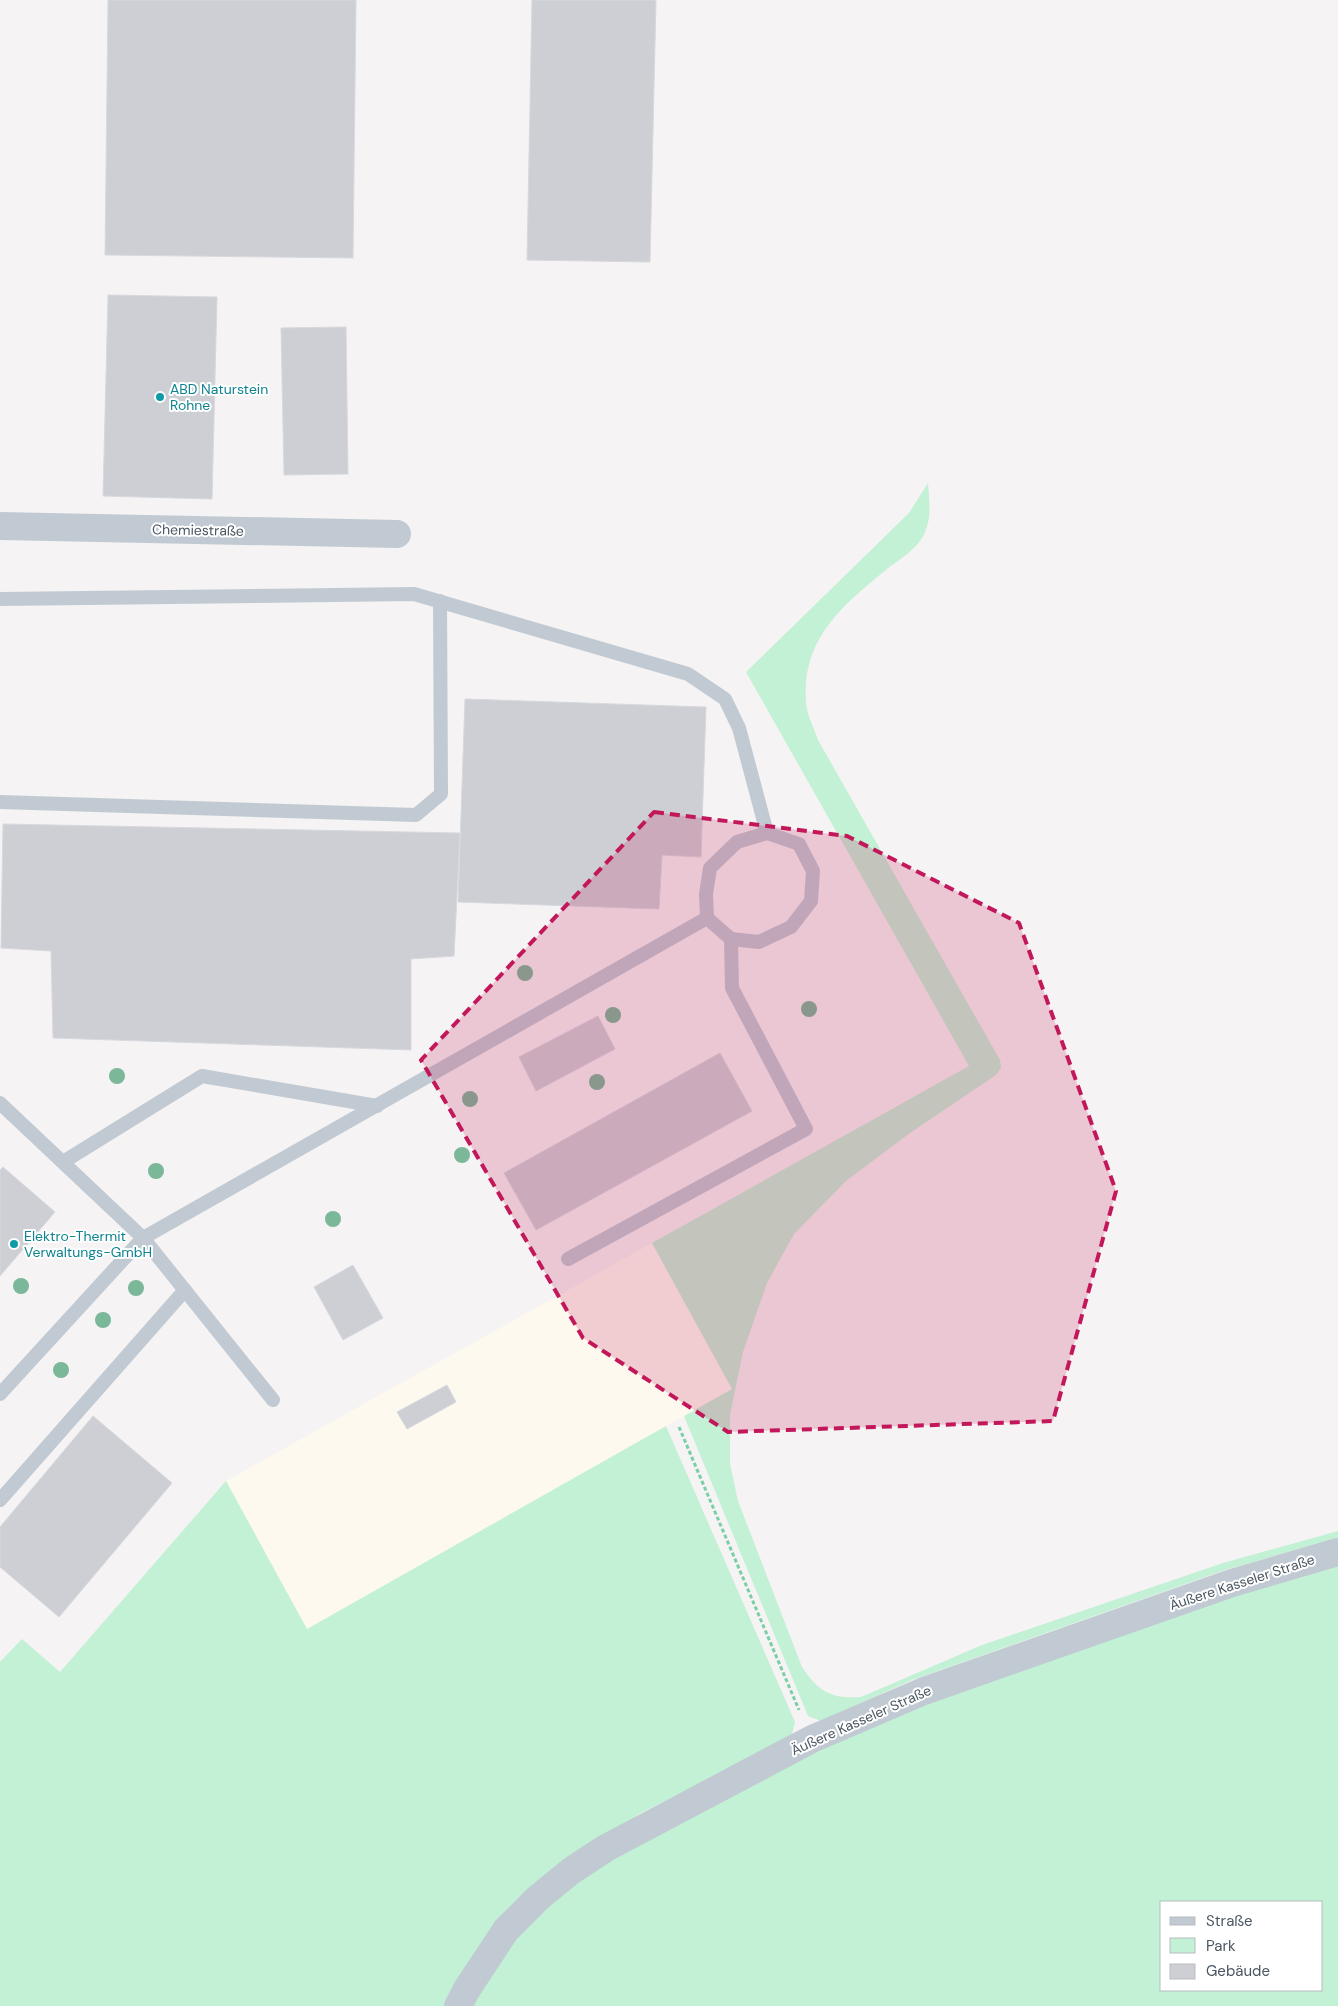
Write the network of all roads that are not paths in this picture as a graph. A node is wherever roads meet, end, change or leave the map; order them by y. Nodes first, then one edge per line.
1 (0, 526) edge
2 (397, 534) dead end
3 (0, 599) edge
4 (440, 601) junction
5 (0, 802) edge
6 (767, 833) junction
7 (708, 918) junction
8 (731, 939) junction
9 (0, 1103) edge
10 (377, 1106) junction
11 (63, 1162) junction
12 (143, 1238) junction
13 (568, 1258) dead end
14 (185, 1290) junction
15 (0, 1394) edge
16 (273, 1400) dead end
17 (0, 1500) edge
18 (1338, 1552) edge
19 (458, 2006) edge

1 - 2 street, Chemiestraße
3 - 4 lane
4 - 5 lane
4 - 6 lane
6 - 7 lane
6 - 8 lane
7 - 8 lane
7 - 10 lane
8 - 13 lane
9 - 11 lane
10 - 11 lane
10 - 12 lane
11 - 12 lane
12 - 14 lane
12 - 15 lane
14 - 16 lane
14 - 17 lane
18 - 19 street, Äußere Kasseler Straße

